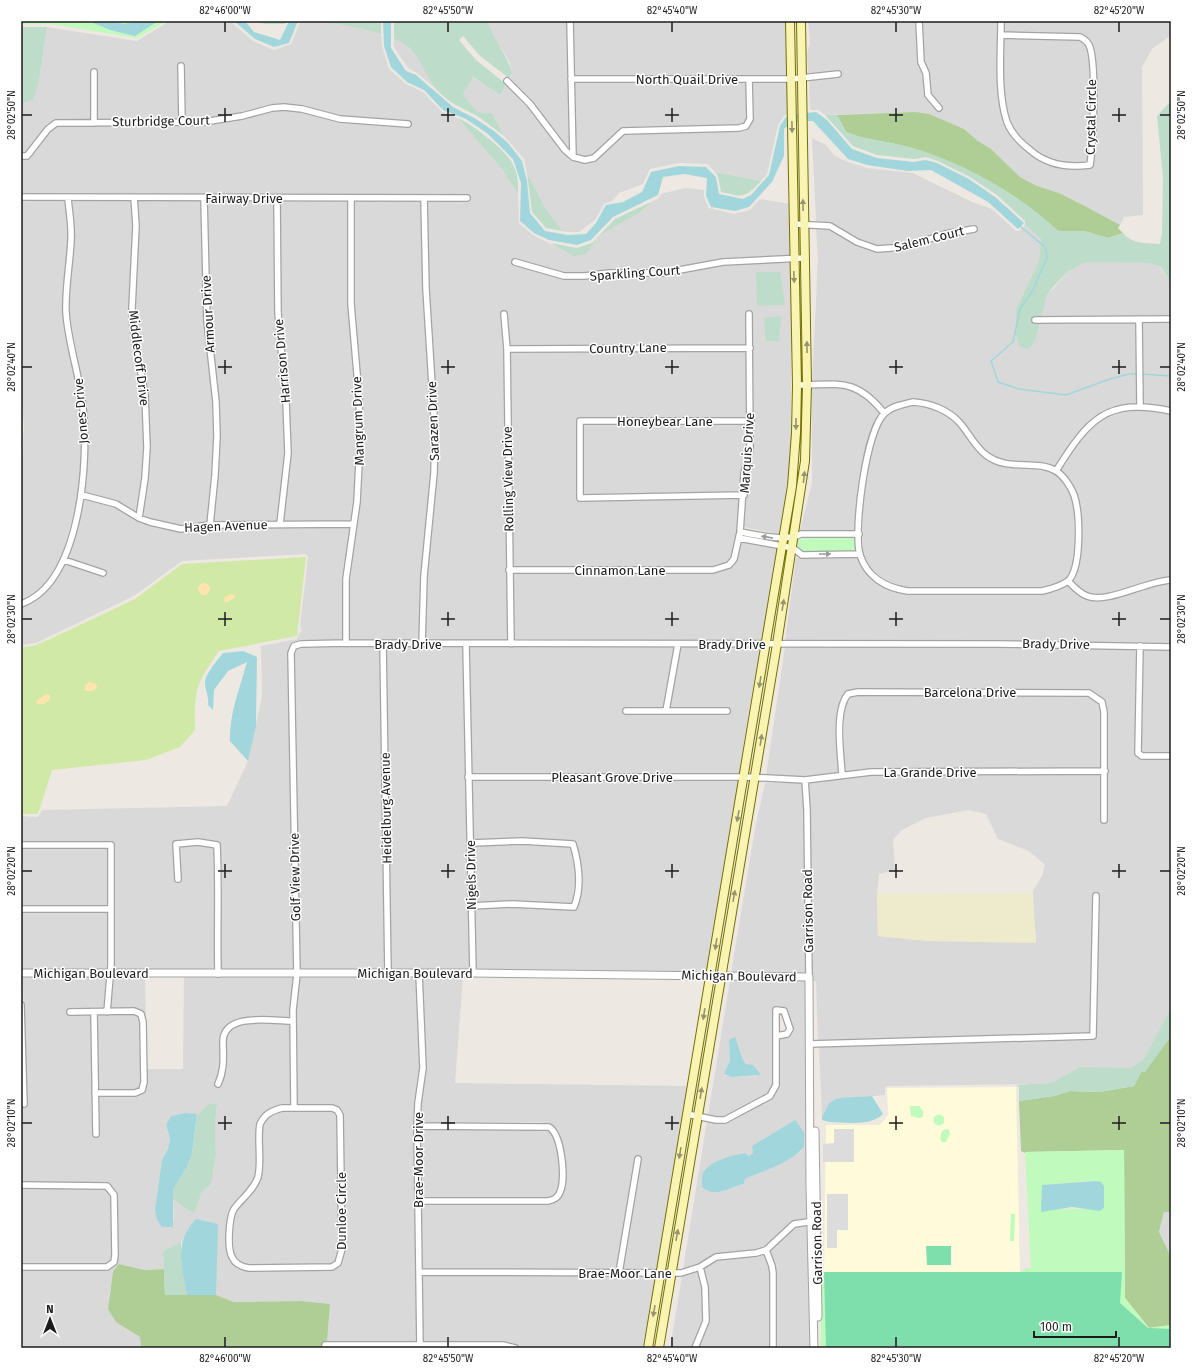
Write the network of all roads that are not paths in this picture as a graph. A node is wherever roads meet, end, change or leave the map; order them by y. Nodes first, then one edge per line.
1 (570, 21) edge
2 (790, 21) edge
3 (797, 21) edge
4 (800, 21) edge
5 (805, 21) edge
6 (919, 21) edge
7 (1001, 21) edge
8 (1001, 35) junction
9 (802, 57) junction
10 (181, 66) dead end
11 (94, 72) dead end
12 (838, 74) dead end
13 (802, 77) junction
14 (749, 79) junction
15 (792, 79) junction
16 (571, 80) junction
17 (507, 81) dead end
18 (939, 108) dead end
19 (94, 122) junction
20 (182, 122) junction
21 (408, 124) dead end
22 (21, 156) edge
23 (573, 157) junction
24 (21, 197) edge
25 (134, 197) junction
26 (68, 198) junction
27 (204, 198) junction
28 (277, 198) junction
29 (351, 198) junction
30 (424, 198) junction
31 (467, 198) dead end
32 (793, 224) junction
33 (804, 225) junction
34 (974, 229) dead end
35 (804, 258) junction
36 (794, 259) junction
37 (515, 262) dead end
38 (504, 314) dead end
39 (749, 314) dead end
40 (1140, 319) junction
41 (1171, 319) edge
42 (1035, 320) dead end
43 (750, 348) junction
44 (507, 349) junction
45 (796, 385) junction
46 (807, 385) junction
47 (1140, 406) junction
48 (1171, 412) edge
49 (884, 413) junction
50 (751, 421) junction
51 (1056, 472) junction
52 (82, 495) junction
53 (744, 495) junction
54 (139, 518) junction
55 (280, 524) junction
56 (353, 524) junction
57 (210, 525) junction
58 (859, 534) junction
59 (740, 535) junction
60 (785, 536) junction
61 (794, 538) junction
62 (784, 547) junction
63 (793, 548) junction
64 (860, 554) junction
65 (64, 560) junction
66 (729, 565) joint
67 (510, 570) junction
68 (103, 573) dead end
69 (1171, 580) edge
70 (1068, 581) junction
71 (21, 604) edge
72 (346, 643) junction
73 (383, 644) junction
74 (422, 644) junction
75 (466, 644) junction
76 (511, 644) junction
77 (678, 644) junction
78 (767, 644) junction
79 (777, 644) junction
80 (294, 646) joint
81 (1140, 646) junction
82 (1171, 647) edge
83 (666, 711) junction
84 (727, 711) dead end
85 (626, 712) dead end
86 (1171, 756) edge
87 (1105, 771) junction
88 (842, 775) junction
89 (468, 777) junction
90 (745, 777) junction
91 (755, 779) junction
92 (805, 780) junction
93 (1104, 820) dead end
94 (471, 843) junction
95 (21, 845) edge
96 (178, 879) dead end
97 (1096, 896) dead end
98 (471, 906) junction
99 (21, 909) edge
100 (111, 909) junction
101 (21, 973) edge
102 (388, 973) junction
103 (419, 973) junction
104 (473, 973) junction
105 (111, 974) junction
106 (218, 974) junction
107 (297, 974) junction
108 (711, 976) junction
109 (721, 976) junction
110 (809, 978) junction
111 (21, 1005) edge
112 (70, 1012) dead end
113 (94, 1012) junction
114 (107, 1012) junction
115 (293, 1021) junction
116 (776, 1036) junction
117 (810, 1044) junction
118 (218, 1084) dead end
119 (96, 1094) junction
120 (24, 1104) dead end
121 (294, 1108) junction
122 (687, 1114) junction
123 (697, 1116) junction
124 (417, 1126) junction
125 (96, 1134) dead end
126 (638, 1159) dead end
127 (21, 1185) edge
128 (418, 1201) junction
129 (814, 1221) junction
130 (766, 1250) junction
131 (21, 1267) edge
132 (700, 1267) junction
133 (419, 1272) junction
134 (619, 1273) junction
135 (660, 1274) junction
136 (670, 1274) junction
137 (325, 1345) dead end
138 (492, 1346) edge
139 (420, 1347) edge
140 (515, 1348) edge
141 (648, 1348) edge
142 (660, 1348) edge
143 (695, 1348) edge
144 (773, 1348) edge
145 (814, 1348) edge
146 (818, 1348) edge

1 - 16 street
2 - 15 main road
3 - 9 main road
4 - 9 main road
5 - 9 main road
6 - 18 street
7 - 8 street, Crystal Circle
8 - 8 street, Crystal Circle
9 - 13 main road
10 - 20 street
11 - 19 street
12 - 13 street, North Quail Drive
13 - 15 street, North Quail Drive
33 -> 13 main road
14 - 15 street, North Quail Drive
14 - 16 street, North Quail Drive
14 - 23 street
15 -> 32 main road
16 - 23 street
17 - 23 street
19 - 20 street, Sturbridge Court
19 - 22 street, Sturbridge Court
20 - 21 street, Sturbridge Court
24 - 26 street, Fairway Drive
25 - 26 street, Fairway Drive
25 - 27 street, Fairway Drive
25 - 54 street, Middlecoff Drive
26 - 52 street, Jones Drive
27 - 28 street, Fairway Drive
27 - 57 street, Armour Drive
28 - 29 street, Fairway Drive
28 - 55 street, Harrison Drive
29 - 30 street, Fairway Drive
29 - 56 street, Mangrum Drive
30 - 31 street, Fairway Drive
30 - 74 street, Sarazen Drive
32 - 33 street, Salem Court
32 - 36 main road
33 - 34 street, Salem Court
33 - 35 main road
35 - 36 street, Sparkling Court
46 -> 35 main road
36 - 37 street, Sparkling Court
36 -> 45 main road
38 - 44 street, Rolling View Drive
39 - 43 street, Marquis Drive
40 - 41 street
40 - 42 street
40 - 47 street
43 - 44 street, Country Lane
43 - 50 street, Marquis Drive
44 - 67 street, Rolling View Drive
45 - 46 street
45 -> 60 main road
46 - 49 street
61 -> 46 main road
47 - 48 street
47 - 51 street
49 - 51 street
49 - 58 street
50 - 53 street, Marquis Drive
50 - 53 street, Honeybear Lane
51 - 70 street
52 - 54 street, Hagen Avenue
52 - 65 street, Jones Drive
53 - 59 street, Marquis Drive
54 - 57 street, Hagen Avenue
55 - 56 street, Hagen Avenue
55 - 57 street, Hagen Avenue
56 - 72 street, Mangrum Drive
58 - 61 street
58 - 64 street
60 -> 59 street
59 - 62 street
59 - 66 street, Marquis Drive
60 - 61 street
60 - 62 main road
61 - 63 main road
62 - 63 street
62 - 78 main road
63 -> 64 street
79 -> 63 main road
64 - 70 street
65 - 68 street
65 - 71 street, Jones Drive
66 - 67 street, Cinnamon Lane
67 - 76 street, Rolling View Drive
69 - 70 street
72 - 73 street, Brady Drive
72 - 80 street, Brady Drive
73 - 74 street, Brady Drive
73 - 102 street, Heidelburg Avenue
74 - 75 street, Brady Drive
75 - 76 street, Brady Drive
75 - 89 street, Nigels Drive
76 - 77 street, Brady Drive
77 - 78 street, Brady Drive
77 - 83 street
78 - 79 street, Brady Drive
78 -> 90 main road
79 - 81 street, Brady Drive
91 -> 79 main road
80 - 107 street, Golf View Drive
81 - 82 street, Brady Drive
81 - 86 street
83 - 84 street
83 - 85 street
87 - 88 street, La Grande Drive
87 - 88 street, Barcelona Drive
87 - 93 street
88 - 92 street, La Grande Drive
89 - 90 street, Pleasant Grove Drive
89 - 94 street, Nigels Drive
90 - 91 street, Pleasant Grove Drive
90 -> 108 main road
91 - 92 street, La Grande Drive
109 -> 91 main road
92 - 110 street, Garrison Road
94 - 98 street, Nigels Drive
94 - 98 street
95 - 100 street
96 - 106 street
97 - 117 street
98 - 104 street, Nigels Drive
99 - 100 street
100 - 105 street
101 - 105 street, Michigan Boulevard
102 - 103 street, Michigan Boulevard
102 - 107 street, Michigan Boulevard
103 - 104 street, Michigan Boulevard
103 - 124 street, Brae-Moor Drive
104 - 108 street, Michigan Boulevard
105 - 106 street, Michigan Boulevard
105 - 114 street
106 - 107 street, Michigan Boulevard
107 - 115 street, Golf View Drive
108 - 109 street, Michigan Boulevard
108 -> 122 main road
109 - 110 street, Michigan Boulevard
123 -> 109 main road
110 - 117 street, Garrison Road
111 - 120 street
112 - 113 street
113 - 114 street
113 - 119 street
114 - 119 street
115 - 118 street
115 - 121 street, Golf View Drive
116 - 116 street
116 - 123 street
117 - 129 street, Garrison Road
119 - 125 street
121 - 121 street, Dunloe Circle
122 - 123 street
122 -> 135 main road
136 -> 123 main road
124 - 128 street, Brae-Moor Drive
124 - 128 street
126 - 134 street
127 - 131 street
128 - 133 street, Brae-Moor Drive
129 - 130 street
129 - 145 street, Garrison Road
129 - 146 street, Garrison Road
130 - 132 street, Brae-Moor Lane
130 - 144 street
132 - 136 street, Brae-Moor Lane
132 - 143 street
133 - 134 street, Brae-Moor Lane
133 - 139 street, Brae-Moor Drive
134 - 135 street, Brae-Moor Lane
135 - 136 street, Brae-Moor Lane
135 -> 141 main road
136 - 142 main road
137 - 139 street
138 - 139 street
138 - 140 street

